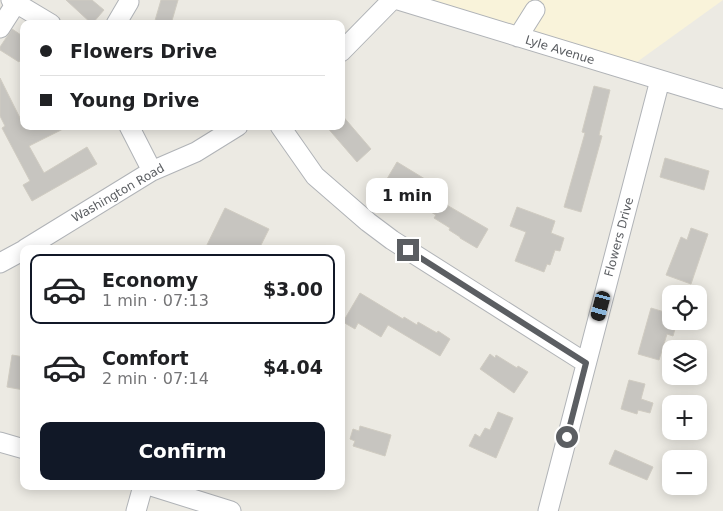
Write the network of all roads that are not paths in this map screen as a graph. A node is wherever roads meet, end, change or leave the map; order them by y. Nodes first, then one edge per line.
1 (392, 0) edge
2 (398, 0) edge
3 (15, 1) edge
4 (129, 2) dead end
5 (535, 10) dead end
6 (45, 20) edge
7 (118, 20) edge
8 (0, 28) edge
9 (518, 37) junction
10 (345, 48) edge
11 (660, 80) junction
12 (723, 99) edge
13 (131, 130) edge
14 (232, 130) edge
15 (283, 130) edge
16 (152, 171) junction
17 (31, 245) edge
18 (20, 252) edge
19 (0, 264) edge
20 (586, 363) junction
21 (0, 442) edge
22 (20, 448) edge
23 (143, 490) edge
24 (164, 490) edge
25 (136, 511) edge
26 (230, 511) edge
27 (548, 511) edge

1 - 10 street
2 - 9 street, Lyle Avenue
3 - 6 street
3 - 8 street
4 - 7 street
5 - 9 street
9 - 11 street, Lyle Avenue
11 - 12 street, Lyle Avenue
11 - 20 street, Flowers Drive
13 - 16 street
14 - 16 street, Washington Road
15 - 20 street
16 - 17 street, Washington Road
18 - 19 street, Washington Road
20 - 27 street, Flowers Drive
21 - 22 street
23 - 25 street
24 - 26 street

